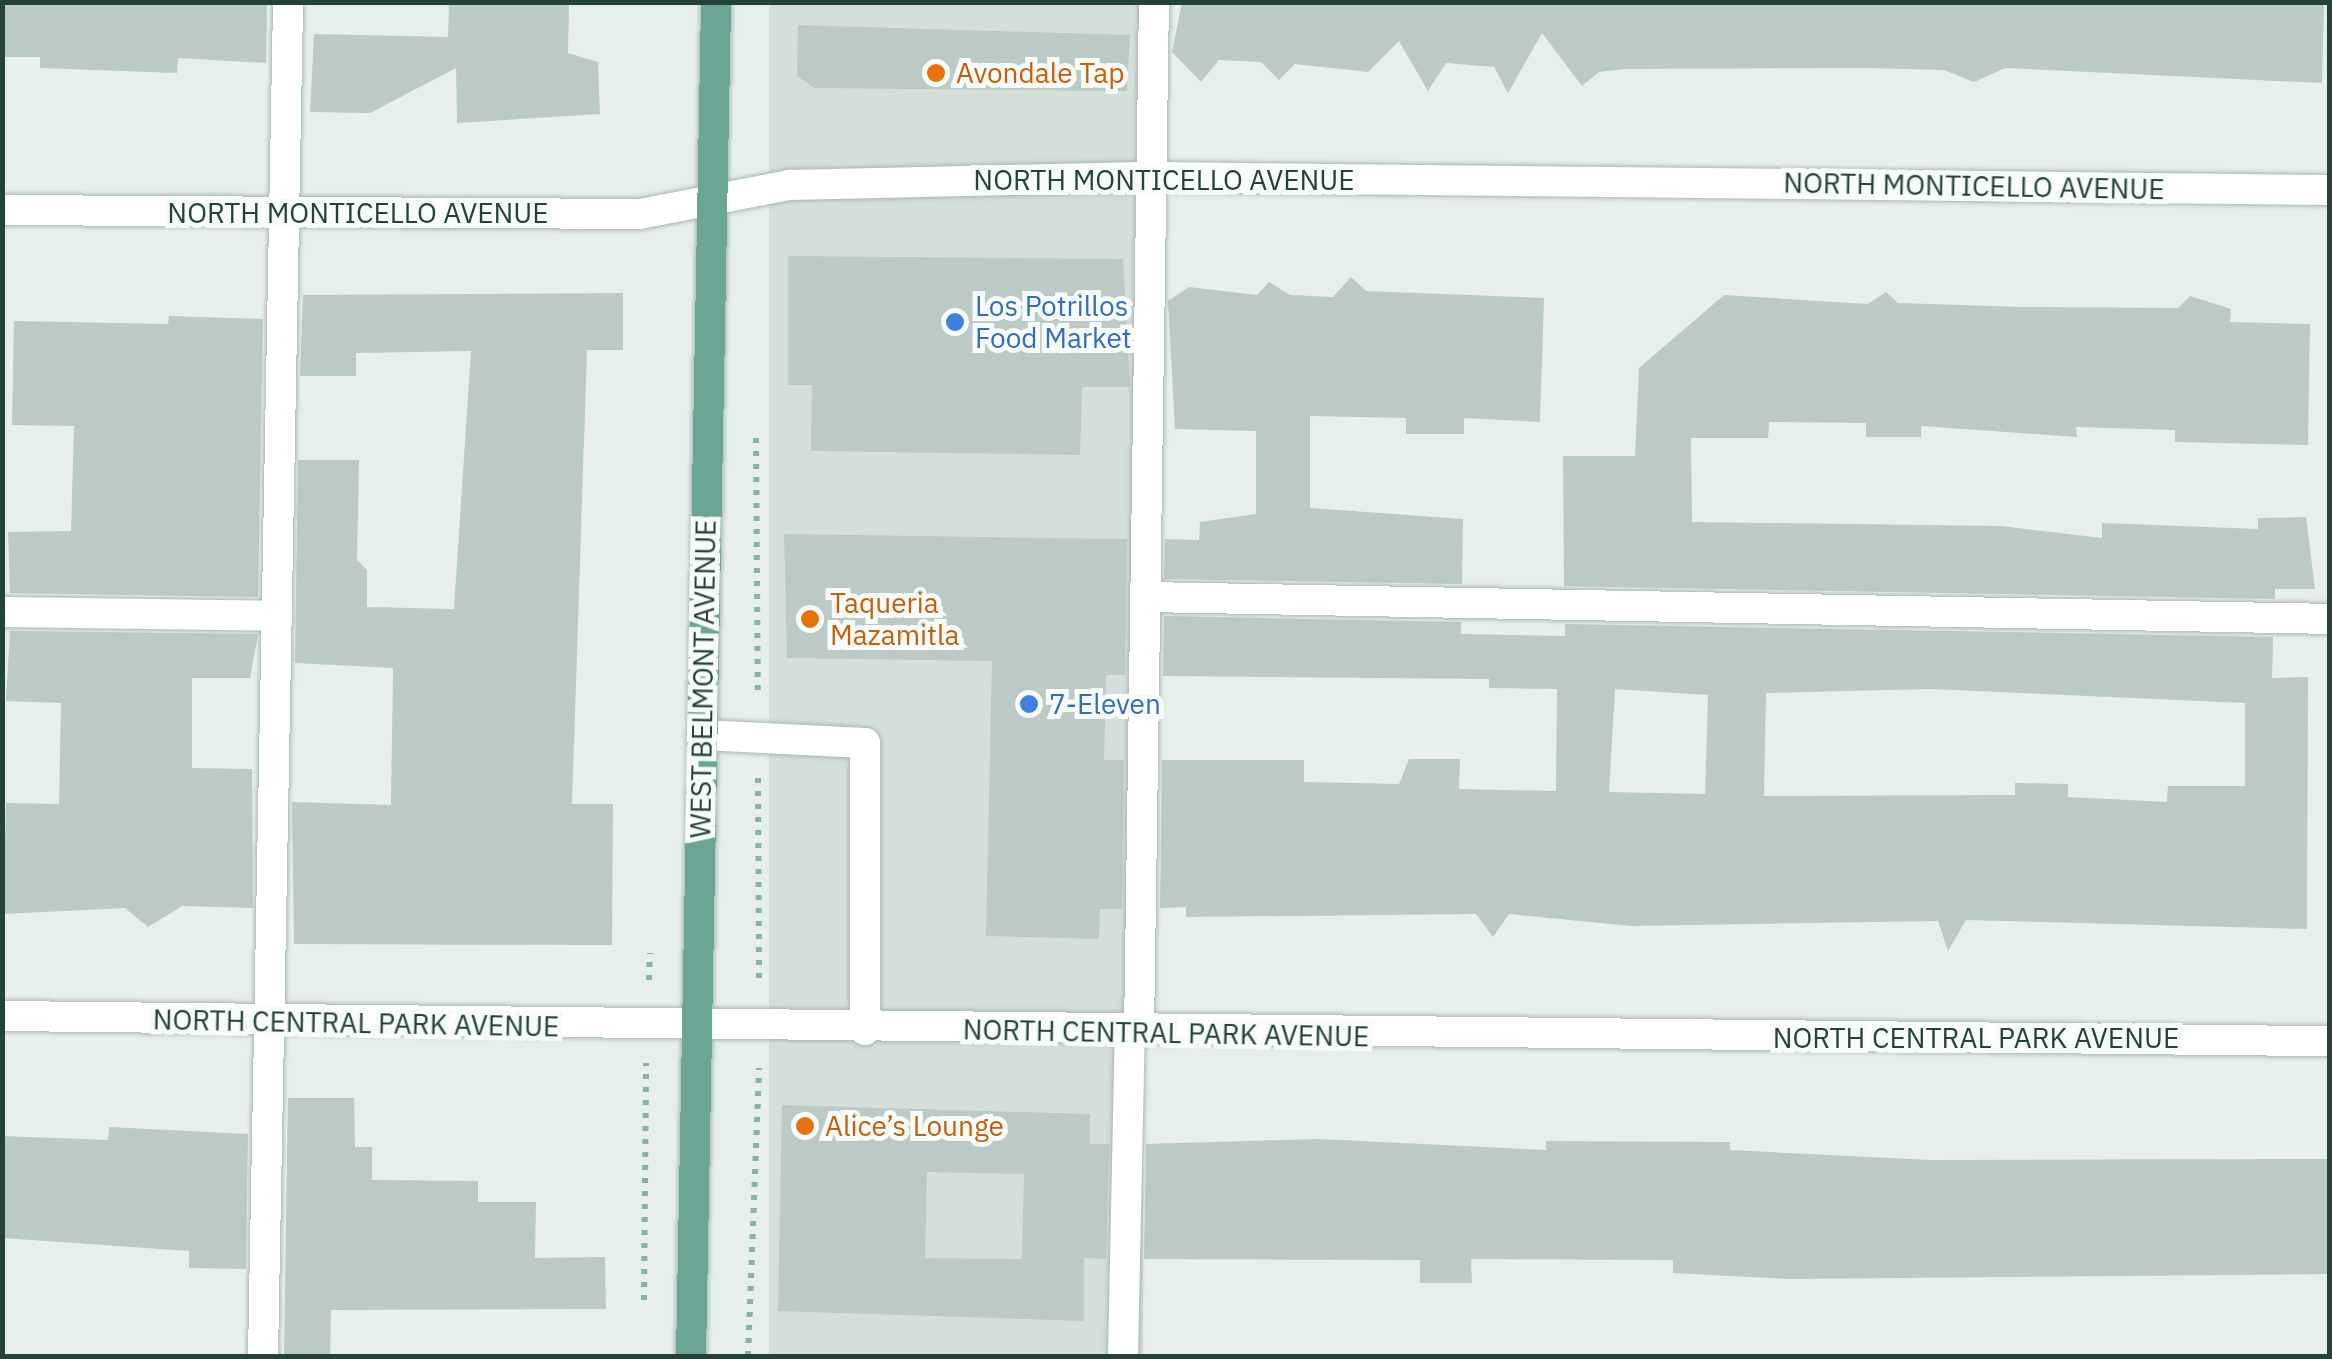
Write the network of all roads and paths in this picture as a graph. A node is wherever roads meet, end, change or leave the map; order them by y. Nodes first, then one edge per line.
1 (288, 2) edge
2 (716, 2) edge
3 (1154, 2) edge
4 (1152, 177) junction
5 (2330, 190) edge
6 (712, 195) junction
7 (2, 210) edge
8 (284, 215) junction
9 (756, 421) dead end
10 (1146, 597) junction
11 (2, 612) edge
12 (276, 616) junction
13 (2330, 619) edge
14 (702, 735) junction
15 (758, 736) junction
16 (759, 944) dead end
17 (2, 1016) edge
18 (269, 1021) junction
19 (697, 1029) junction
20 (865, 1030) junction
21 (1134, 1033) junction
22 (2330, 1041) edge
23 (644, 1089) dead end
24 (759, 1093) dead end
25 (644, 1318) dead end
26 (263, 1356) edge
27 (691, 1356) edge
28 (748, 1356) edge
29 (1123, 1356) edge

1 - 8 street
2 - 6 main road, WEST BELMONT AVENUE
3 - 4 street
4 - 5 street, NORTH MONTICELLO AVENUE
4 - 6 street, NORTH MONTICELLO AVENUE
4 - 10 street
6 - 8 street, NORTH MONTICELLO AVENUE
6 - 14 main road, WEST BELMONT AVENUE
7 - 8 street, NORTH MONTICELLO AVENUE
8 - 12 street
9 - 15 path
10 - 13 street
10 - 21 street
11 - 12 street
12 - 18 street
14 - 15 street
14 - 19 main road, WEST BELMONT AVENUE
15 - 16 path
15 - 20 street
17 - 18 street, NORTH CENTRAL PARK AVENUE
18 - 19 street, NORTH CENTRAL PARK AVENUE
18 - 26 street
19 - 20 street, NORTH CENTRAL PARK AVENUE
19 - 27 main road, WEST BELMONT AVENUE
20 - 21 street, NORTH CENTRAL PARK AVENUE
21 - 22 street, NORTH CENTRAL PARK AVENUE
21 - 29 street
23 - 25 path
24 - 28 path

